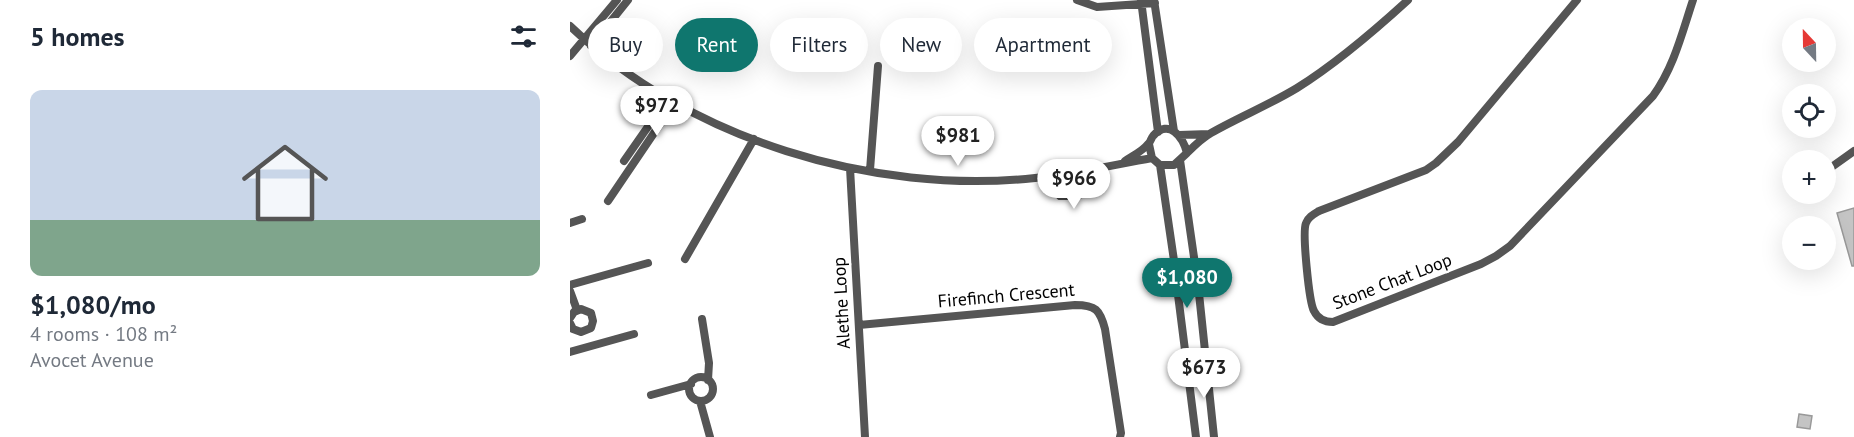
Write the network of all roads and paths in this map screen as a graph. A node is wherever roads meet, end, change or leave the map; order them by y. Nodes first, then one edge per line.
1 (617, 0) edge
2 (628, 0) edge
3 (1077, 0) edge
4 (1408, 0) edge
5 (1577, 0) edge
6 (1693, 0) edge
7 (1141, 2) edge
8 (1154, 2) edge
9 (614, 18) edge
10 (570, 26) edge
11 (584, 39) junction
12 (588, 43) edge
13 (570, 56) edge
14 (878, 66) dead end
15 (627, 72) edge
16 (671, 100) junction
17 (1158, 132) junction
18 (1177, 133) junction
19 (1209, 134) junction
20 (754, 139) junction
21 (1149, 144) junction
22 (1854, 152) edge
23 (1186, 153) junction
24 (1152, 158) junction
25 (1180, 160) junction
26 (624, 161) dead end
27 (1122, 163) junction
28 (1836, 164) edge
29 (1160, 165) junction
30 (850, 168) junction
31 (870, 170) junction
32 (1080, 171) junction
33 (1055, 175) junction
34 (608, 201) dead end
35 (582, 219) dead end
36 (570, 223) edge
37 (685, 259) dead end
38 (648, 263) dead end
39 (570, 285) edge
40 (570, 291) edge
41 (577, 310) junction
42 (570, 318) edge
43 (702, 318) dead end
44 (570, 323) edge
45 (859, 325) junction
46 (584, 332) junction
47 (634, 333) dead end
48 (590, 346) junction
49 (570, 352) edge
50 (708, 380) junction
51 (691, 384) junction
52 (651, 395) dead end
53 (700, 401) junction
54 (710, 437) edge
55 (865, 437) edge
56 (1120, 437) edge
57 (1196, 437) edge
58 (1214, 437) edge

1 - 11 street
2 - 9 street
3 - 7 street
4 - 19 street
5 - 6 street, Stone Chat Loop
7 - 8 street
7 - 17 street
8 - 18 street
10 - 11 street
11 - 12 street
11 - 13 street
14 - 31 street
15 - 16 street
16 - 20 street
16 - 26 street
16 - 34 street
17 - 18 street
17 - 21 street
18 - 19 street
18 - 23 street
19 - 23 street
20 - 30 street
20 - 37 street
21 - 24 street
21 - 27 street
22 - 28 street
23 - 25 street
24 - 27 street
24 - 29 street
25 - 29 street
25 - 58 street
27 - 32 street
29 - 57 street
30 - 31 street
30 - 45 street, Alethe Loop
31 - 33 street
32 - 33 street
32 - 33 street
35 - 36 street
38 - 39 street
40 - 41 street
41 - 42 street
41 - 46 street
43 - 50 street
44 - 46 street
45 - 55 street, Alethe Loop
45 - 56 street, Firefinch Crescent
46 - 48 street
47 - 48 street
48 - 49 street
50 - 51 street
50 - 53 street
51 - 52 street
51 - 53 street
53 - 54 street

